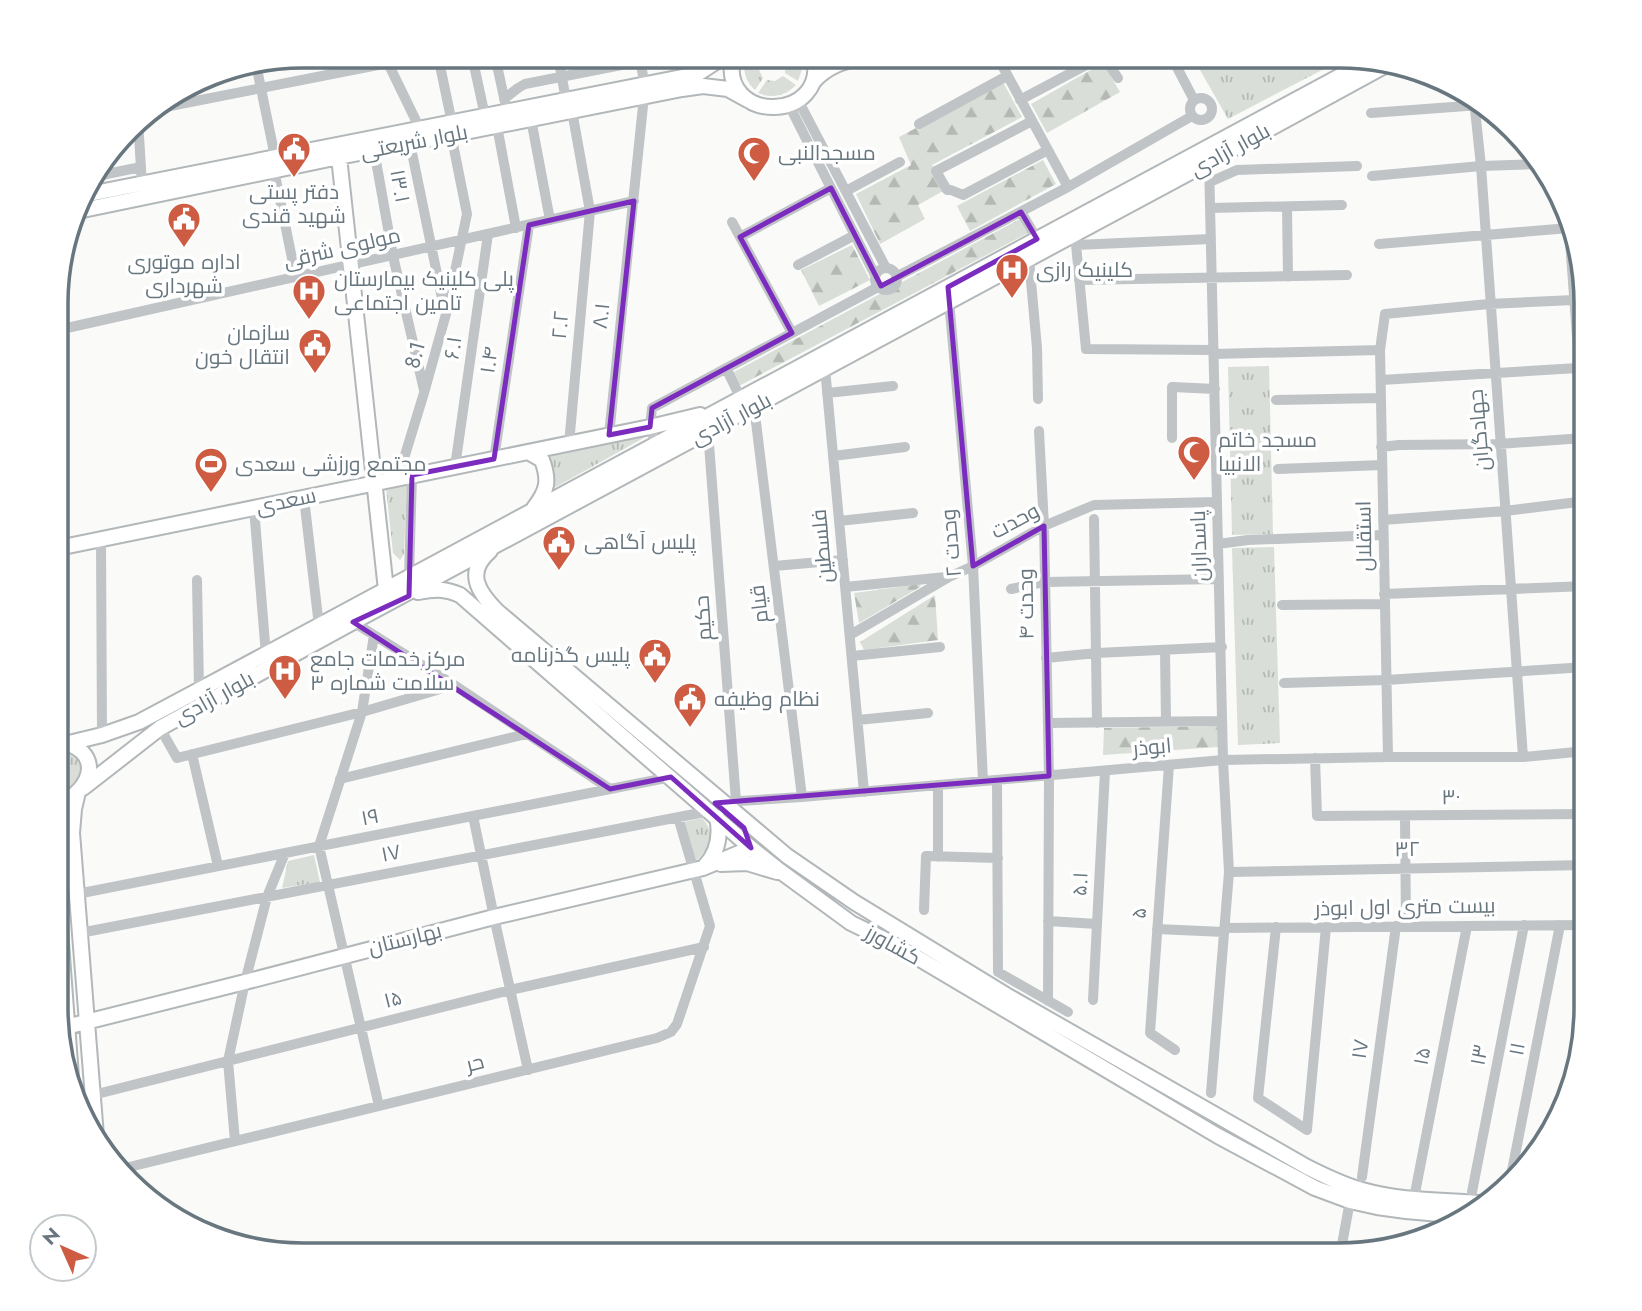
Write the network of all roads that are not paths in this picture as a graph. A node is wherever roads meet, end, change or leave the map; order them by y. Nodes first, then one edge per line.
1 (347, 68) edge
2 (390, 68) edge
3 (440, 68) edge
4 (476, 68) edge
5 (497, 68) edge
6 (560, 68) edge
7 (606, 68) edge
8 (641, 68) edge
9 (712, 68) edge
10 (732, 68) edge
11 (815, 68) edge
12 (827, 68) edge
13 (1003, 69) edge
14 (1079, 69) edge
15 (1112, 69) edge
16 (1178, 69) edge
17 (1353, 69) edge
18 (600, 70) joint
19 (1374, 72) edge
20 (257, 73) edge
21 (1007, 76) junction
22 (562, 77) junction
23 (1118, 78) dead end
24 (700, 80) junction
25 (812, 83) junction
26 (260, 88) junction
27 (645, 90) junction
28 (748, 100) junction
29 (1020, 100) junction
30 (1194, 100) junction
31 (794, 102) junction
32 (180, 104) edge
33 (569, 105) junction
34 (1464, 105) edge
35 (505, 106) junction
36 (1371, 113) dead end
37 (1477, 114) edge
38 (1192, 116) junction
39 (531, 119) junction
40 (491, 121) junction
41 (1032, 121) junction
42 (919, 124) dead end
43 (452, 128) junction
44 (420, 129) junction
45 (139, 136) edge
46 (410, 142) junction
47 (374, 150) junction
48 (1048, 150) junction
49 (339, 157) junction
50 (900, 162) dead end
51 (1209, 162) junction
52 (274, 164) junction
53 (1528, 164) edge
54 (1357, 166) dead end
55 (1480, 166) junction
56 (141, 167) junction
57 (231, 172) junction
58 (107, 174) edge
59 (1372, 176) dead end
60 (1210, 182) junction
61 (142, 184) junction
62 (1068, 187) junction
63 (831, 188) junction
64 (846, 191) junction
65 (97, 193) edge
66 (634, 201) junction
67 (1342, 205) dead end
68 (1287, 207) junction
69 (88, 208) edge
70 (1211, 208) junction
71 (590, 211) junction
72 (1021, 212) junction
73 (550, 220) junction
74 (732, 222) dead end
75 (529, 225) junction
76 (516, 228) junction
77 (1561, 229) edge
78 (488, 234) junction
79 (855, 235) junction
80 (1485, 235) junction
81 (740, 237) junction
82 (1037, 239) junction
83 (1076, 239) junction
84 (1211, 239) junction
85 (462, 240) junction
86 (1379, 244) dead end
87 (431, 247) junction
88 (393, 256) junction
89 (1028, 259) junction
90 (351, 265) junction
91 (798, 265) dead end
92 (886, 268) junction
93 (875, 275) junction
94 (1347, 275) dead end
95 (1287, 277) junction
96 (296, 278) junction
97 (897, 278) junction
98 (1212, 279) junction
99 (1079, 280) junction
100 (878, 287) junction
101 (1574, 298) edge
102 (949, 301) junction
103 (1489, 304) junction
104 (446, 314) junction
105 (909, 316) junction
106 (68, 328) edge
107 (792, 333) junction
108 (1380, 350) junction
109 (1214, 352) junction
110 (825, 368) junction
111 (726, 369) junction
112 (1574, 369) edge
113 (1494, 373) junction
114 (1381, 380) junction
115 (893, 386) dead end
116 (1215, 390) junction
117 (424, 393) junction
118 (827, 393) junction
119 (1381, 398) junction
120 (1038, 399) dead end
121 (1276, 400) dead end
122 (748, 402) junction
123 (720, 410) junction
124 (650, 427) junction
125 (708, 431) junction
126 (1039, 431) dead end
127 (609, 435) junction
128 (1172, 438) dead end
129 (1574, 439) edge
130 (569, 443) junction
131 (656, 444) junction
132 (1499, 444) junction
133 (905, 447) dead end
134 (1381, 447) junction
135 (528, 452) junction
136 (833, 456) junction
137 (494, 459) junction
138 (1382, 465) junction
139 (455, 467) junction
140 (1278, 469) dead end
141 (405, 477) junction
142 (374, 483) junction
143 (304, 498) junction
144 (1216, 502) junction
145 (1574, 503) edge
146 (254, 508) junction
147 (1505, 511) junction
148 (531, 512) junction
149 (913, 513) dead end
150 (1094, 519) dead end
151 (1383, 520) junction
152 (839, 521) junction
153 (1044, 526) junction
154 (1382, 535) junction
155 (101, 540) junction
156 (500, 542) junction
157 (473, 543) junction
158 (1218, 544) junction
159 (68, 546) edge
160 (843, 560) junction
161 (774, 566) junction
162 (973, 566) junction
163 (443, 573) junction
164 (409, 577) junction
165 (949, 577) junction
166 (1219, 579) junction
167 (197, 580) dead end
168 (1045, 582) junction
169 (1095, 582) junction
170 (845, 587) junction
171 (1574, 587) edge
172 (1011, 589) dead end
173 (386, 590) junction
174 (1510, 590) junction
175 (460, 595) junction
176 (1384, 599) junction
177 (384, 605) junction
178 (1282, 605) dead end
179 (493, 616) junction
180 (353, 622) junction
181 (319, 626) junction
182 (374, 635) junction
183 (850, 635) junction
184 (940, 647) dead end
185 (1222, 647) junction
186 (1166, 650) junction
187 (1097, 653) junction
188 (266, 655) junction
189 (852, 656) junction
190 (1046, 657) junction
191 (1573, 668) edge
192 (1516, 671) junction
193 (1387, 680) junction
194 (1284, 683) dead end
195 (454, 685) junction
196 (199, 690) junction
197 (584, 693) junction
198 (362, 712) junction
199 (928, 713) dead end
200 (858, 720) junction
201 (139, 722) junction
202 (1166, 722) junction
203 (1222, 722) junction
204 (1048, 723) junction
205 (1097, 723) junction
206 (154, 732) junction
207 (526, 733) junction
208 (102, 735) junction
209 (69, 741) edge
210 (69, 744) edge
211 (1573, 752) edge
212 (192, 754) junction
213 (1388, 757) junction
214 (1523, 757) junction
215 (1315, 758) junction
216 (1223, 760) junction
217 (675, 761) junction
218 (1169, 765) junction
219 (1105, 771) junction
220 (1049, 776) junction
221 (671, 777) junction
222 (340, 779) junction
223 (997, 780) junction
224 (983, 781) junction
225 (938, 785) junction
226 (610, 789) junction
227 (81, 790) junction
228 (864, 792) junction
229 (802, 797) junction
230 (69, 798) edge
231 (730, 802) junction
232 (713, 814) junction
233 (1573, 814) edge
234 (473, 816) junction
235 (678, 817) junction
236 (1405, 817) junction
237 (69, 822) edge
238 (319, 846) junction
239 (751, 848) junction
240 (69, 851) edge
241 (285, 853) junction
242 (481, 855) junction
243 (938, 857) junction
244 (998, 858) junction
245 (1573, 865) edge
246 (218, 866) junction
247 (698, 869) junction
248 (1406, 869) junction
249 (1228, 872) junction
250 (787, 876) junction
251 (328, 885) junction
252 (77, 894) junction
253 (267, 897) junction
254 (854, 902) junction
255 (924, 910) dead end
256 (494, 917) junction
257 (1048, 921) junction
258 (1097, 924) junction
259 (1524, 925) junction
260 (1560, 925) junction
261 (1573, 925) edge
262 (1401, 926) junction
263 (1467, 926) junction
264 (1276, 927) junction
265 (1326, 927) junction
266 (1157, 929) junction
267 (1225, 930) junction
268 (80, 933) junction
269 (704, 947) junction
270 (343, 955) junction
271 (245, 982) junction
272 (978, 987) junction
273 (510, 990) junction
274 (85, 993) junction
275 (1093, 1000) dead end
276 (1048, 1001) junction
277 (1068, 1012) dead end
278 (111, 1015) junction
279 (87, 1021) junction
280 (69, 1026) edge
281 (360, 1027) junction
282 (1175, 1050) dead end
283 (89, 1052) junction
284 (228, 1061) junction
285 (528, 1070) junction
286 (1210, 1093) dead end
287 (93, 1095) junction
288 (379, 1106) junction
289 (95, 1116) edge
290 (234, 1141) junction
291 (1513, 1165) edge
292 (131, 1167) edge
293 (1362, 1177) dead end
294 (1415, 1193) dead end
295 (1476, 1197) edge
296 (1350, 1201) junction
297 (1449, 1215) edge
298 (1342, 1243) edge

1 - 26 street
2 - 44 street
3 - 43 street, 8.1
4 - 40 street
5 - 35 street
6 - 22 street
7 - 18 street
8 - 27 street, ۸.۱
9 - 24 main road, بلوار شریعتی
10 - 28 main road
11 - 25 main road
12 - 25 main road
13 - 21 street
14 - 29 street
15 - 23 street
16 - 30 street
17 - 82 main road, بلوار آزادی
18 - 22 street
19 - 51 main road, بلوار آزادی
20 - 26 street
21 - 29 street
21 - 42 street
22 - 33 street
22 - 35 street
24 - 27 main road, بلوار شریعتی
24 - 28 main road, بلوار شریعتی
25 - 31 main road
26 - 32 street
26 - 52 street
27 - 33 main road, بلوار شریعتی
27 - 66 street, ۸.۱
28 - 31 main road, بلوار شریعتی
29 - 41 street
30 - 38 street
30 - 38 street
31 - 63 street
31 - 64 street
33 - 35 main road, بلوار شریعتی
33 - 39 main road, بلوار شریعتی
33 - 71 street
34 - 36 street
35 - 40 main road, بلوار شریعتی
37 - 55 street, جهادگران
38 - 62 street
39 - 40 main road, بلوار شریعتی
39 - 73 street
40 - 43 main road, بلوار شریعتی
40 - 76 street
41 - 48 street
41 - 48 street
43 - 44 main road, بلوار شریعتی
43 - 46 main road, بلوار شریعتی
43 - 85 street, 8.1
44 - 52 main road, بلوار شریعتی
45 - 56 street
46 - 47 main road, بلوار شریعتی
46 - 87 street
47 - 49 main road, بلوار شریعتی
47 - 88 street, ۱۳.۱
48 - 62 street
49 - 52 main road, بلوار شریعتی
49 - 90 main road
50 - 64 street
51 - 60 street, پاسداران
51 - 83 main road, بلوار آزادی
52 - 57 main road, بلوار شریعتی
52 - 96 street
53 - 55 street
54 - 60 street
55 - 59 street
55 - 80 street, جهادگران
56 - 58 street
56 - 61 street
57 - 61 main road, بلوار شریعتی
57 - 69 main road, بلوار شریعتی
60 - 70 street, پاسداران
61 - 65 main road, بلوار شریعتی
62 - 72 street
63 - 79 street
63 - 81 street
64 - 92 street
66 - 71 street, مولوی شرقی
66 - 127 street, ۸.۱
67 - 68 street
68 - 70 street
68 - 95 street
70 - 84 street, پاسداران
71 - 73 street, مولوی شرقی
71 - 130 street, ۲.۲
72 - 82 street
72 - 97 street
73 - 75 street, مولوی شرقی
74 - 81 street
75 - 76 street, مولوی شرقی
75 - 137 street, ۱.۴
76 - 78 street, مولوی شرقی
77 - 80 street
78 - 85 street, مولوی شرقی
78 - 139 street, ۶.۱
79 - 91 street
79 - 93 street
80 - 86 street
80 - 103 street, جهادگران
81 - 107 street
82 - 105 main road, بلوار آزادی
83 - 84 street
83 - 89 main road, بلوار آزادی
83 - 99 street
84 - 98 street, پاسداران
85 - 87 street, مولوی شرقی
85 - 104 street, 8.1
87 - 88 street, مولوی شرقی
87 - 104 street
88 - 90 street, مولوی شرقی
88 - 117 street, ۱۳.۱
89 - 102 main road, بلوار آزادی
89 - 120 street
90 - 96 street, مولوی شرقی
90 - 142 main road
92 - 93 street
92 - 97 street
93 - 100 street
94 - 95 street
95 - 98 street
96 - 106 street, مولوی شرقی
97 - 100 street
98 - 99 street
98 - 109 street, پاسداران
99 - 109 street
100 - 107 street
101 - 103 street
102 - 105 main road, بلوار آزادی
102 - 162 street, وحدت ۲
103 - 108 street, استقلال
103 - 113 street, جهادگران
104 - 117 street, 8.1
105 - 110 main road, بلوار آزادی
105 - 122 main road, بلوار آزادی
107 - 111 street
108 - 109 street
108 - 114 street, استقلال
109 - 116 street, پاسداران
110 - 118 street, فلسطین
110 - 122 main road, بلوار آزادی
111 - 122 street
111 - 124 street
112 - 113 street
113 - 114 street
113 - 132 street, جهادگران
114 - 119 street, استقلال
115 - 118 street
116 - 128 street
116 - 144 street, پاسداران
117 - 141 street, 8.1
118 - 136 street, فلسطین
119 - 121 street
119 - 134 street, استقلال
122 - 123 main road, بلوار آزادی
122 - 125 main road, بلوار آزادی
122 - 161 street, قیام
123 - 124 main road, سعدی
123 - 131 main road, بلوار آزادی
124 - 127 main road, سعدی
124 - 131 street
125 - 156 main road, بلوار آزادی
125 - 231 street, حکیم
126 - 153 street, وحدت ۴
127 - 130 main road, سعدی
129 - 132 street
130 - 135 main road, سعدی
131 - 148 main road, بلوار آزادی
132 - 134 street
132 - 147 street, جهادگران
133 - 136 street
134 - 138 street, استقلال
135 - 137 main road, سعدی
135 - 148 main road
136 - 152 street, فلسطین
137 - 139 main road, سعدی
138 - 140 street
138 - 151 street, استقلال
139 - 141 main road, سعدی
141 - 142 main road, سعدی
141 - 164 street, 8.1
142 - 143 main road, سعدی
142 - 173 main road
143 - 146 main road, سعدی
143 - 181 street
144 - 153 street, وحدت
144 - 158 street, پاسداران
145 - 147 street
146 - 155 main road, سعدی
146 - 188 street
147 - 151 street
147 - 174 street, جهادگران
148 - 157 main road, بلوار آزادی
149 - 152 street
150 - 169 street
151 - 154 street, استقلال
152 - 160 street, فلسطین
153 - 162 street, وحدت
153 - 168 street, وحدت ۴
154 - 158 street
154 - 176 street, استقلال
155 - 159 main road, سعدی
155 - 208 street
156 - 163 main road, بلوار آزادی
156 - 179 main road, کشاورز
157 - 163 main road
157 - 164 main road, بلوار آزادی
158 - 166 street, پاسداران
160 - 161 street
160 - 170 street, فلسطین
161 - 229 street, قیام
162 - 165 street, وحدت
162 - 224 street, وحدت ۲
163 - 175 main road, کشاورز
163 - 177 main road, بلوار آزادی
164 - 173 main road, بلوار آزادی
165 - 170 street
165 - 183 street, وحدت
166 - 169 street
166 - 185 street, پاسداران
167 - 196 street
168 - 169 street
168 - 172 street
168 - 190 street, وحدت ۴
169 - 187 street
170 - 183 street, فلسطین
171 - 174 street
173 - 181 main road, بلوار آزادی
174 - 176 street
174 - 192 street, جهادگران
175 - 177 main road
175 - 179 main road, کشاورز
176 - 178 street
176 - 193 street, استقلال
177 - 180 main road, بلوار آزادی
179 - 197 main road, کشاورز
180 - 182 street
180 - 206 main road, بلوار آزادی
181 - 188 main road, بلوار آزادی
182 - 195 street
182 - 198 street
183 - 189 street, فلسطین
184 - 189 street
185 - 186 street
185 - 203 street, پاسداران
186 - 187 street
186 - 202 street
187 - 190 street
187 - 205 street
188 - 196 main road, بلوار آزادی
189 - 200 street, فلسطین
190 - 204 street, وحدت ۴
191 - 192 street
192 - 193 street
192 - 214 street, جهادگران
193 - 194 street
193 - 213 street, استقلال
195 - 198 street
195 - 207 street
196 - 201 main road, بلوار آزادی
197 - 217 main road, کشاورز
197 - 221 main road, کشاورز
198 - 212 street
198 - 222 street
199 - 200 street
200 - 228 street, فلسطین
201 - 206 main road
201 - 208 main road, بلوار آزادی
202 - 203 street
202 - 205 street
203 - 216 street, پاسداران
204 - 205 street
204 - 220 street, وحدت ۴
206 - 212 street
206 - 227 main road, بلوار آزادی
207 - 222 street
207 - 226 street
208 - 209 main road, بلوار آزادی
210 - 227 main road
211 - 214 street, ابوذر
212 - 246 street
213 - 214 street, ابوذر
213 - 215 street, ابوذر
215 - 216 street, ابوذر
215 - 236 street, ۳۰
216 - 218 street, ابوذر
216 - 249 street, پاسداران
217 - 231 main road, کشاورز
217 - 239 main road
218 - 219 street, ابوذر
218 - 266 street, ۵
219 - 220 street, ابوذر
219 - 258 street, ۵.۱
220 - 223 street, ابوذر
220 - 257 street, وحدت ۴
221 - 226 street, ۱۹
221 - 232 main road, کشاورز
222 - 238 street
223 - 224 street, ابوذر
223 - 244 street
224 - 225 street, ابوذر
225 - 228 street, ابوذر
225 - 243 street
226 - 234 street, ۱۹
227 - 230 main road, بلوار آزادی
227 - 237 main road
228 - 229 street, ابوذر
229 - 231 street, ابوذر
231 - 254 main road, کشاورز
232 - 235 street, ۱۷
232 - 239 main road, کشاورز
232 - 247 main road
233 - 236 street, ۳۰
234 - 238 street, ۱۹
234 - 242 street
235 - 242 street, ۱۷
235 - 247 street, حر
236 - 248 street, ۱۷
238 - 241 street, ۱۹
238 - 251 street
239 - 247 main road, بهارستان
239 - 250 main road, کشاورز
239 - 254 main road
240 - 252 main road
241 - 246 street, ۱۹
241 - 253 street
242 - 251 street, ۱۷
242 - 256 street
243 - 244 street
243 - 255 street
244 - 276 street
245 - 248 street, ۳۲
246 - 252 street, ۱۹
247 - 250 main road
247 - 256 main road, بهارستان
247 - 269 street, حر
248 - 249 street, ۳۲
248 - 262 street, ۱۷
249 - 267 street, پاسداران
250 - 272 main road, کشاورز
251 - 253 street, ۱۷
251 - 270 street
252 - 268 main road
253 - 268 street, ۱۷
253 - 271 street
254 - 272 main road, کشاورز
256 - 270 main road, بهارستان
256 - 273 street
257 - 258 street
257 - 276 street, وحدت ۴
258 - 275 street, ۵.۱
259 - 260 street, بیست متری اول ابوذر
259 - 263 street, بیست متری اول ابوذر
259 - 295 street, ۱۳
260 - 261 street, بیست متری اول ابوذر
260 - 291 street, ۱۱
262 - 263 street, بیست متری اول ابوذر
262 - 265 street, بیست متری اول ابوذر
262 - 293 street, ۱۷
263 - 294 street, ۱۵
264 - 265 street, بیست متری اول ابوذر
264 - 265 street
264 - 267 street, بیست متری اول ابوذر
266 - 267 street, بیست متری اول ابوذر
266 - 282 street, ۵
267 - 286 street, پاسداران
268 - 274 main road
269 - 273 street, ۱۵
269 - 285 street, حر
270 - 271 main road, بهارستان
270 - 281 street
271 - 278 main road, بهارستان
271 - 284 street
272 - 295 main road, کشاورز
272 - 296 main road, کشاورز
273 - 281 street, ۱۵
273 - 285 street
274 - 278 main road
274 - 279 main road
276 - 277 street
278 - 279 main road, بهارستان
278 - 283 main road
279 - 280 main road, بهارستان
279 - 283 main road
281 - 284 street, ۱۵
281 - 288 street
283 - 287 main road
284 - 287 street, ۱۵
284 - 290 street
285 - 288 street, حر
287 - 289 main road
288 - 290 street, حر
290 - 292 street, حر
296 - 297 main road, کشاورز
296 - 298 street

